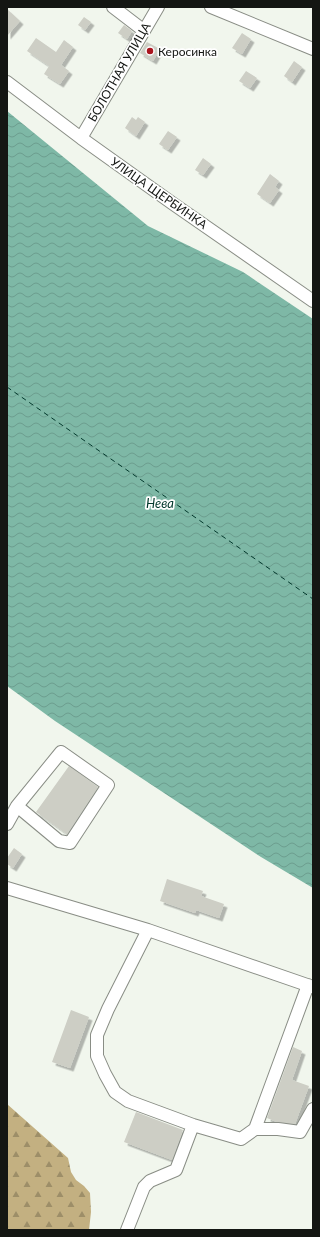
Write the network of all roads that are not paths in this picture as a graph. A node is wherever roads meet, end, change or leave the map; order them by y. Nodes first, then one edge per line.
1 (113, 7) edge
2 (158, 7) edge
3 (211, 7) edge
4 (144, 30) junction
5 (313, 48) edge
6 (7, 82) edge
7 (81, 138) junction
8 (313, 301) edge
9 (17, 806) junction
10 (7, 824) edge
11 (7, 888) edge
12 (148, 930) junction
13 (310, 986) edge
14 (313, 1109) edge
15 (193, 1125) junction
16 (255, 1129) junction
17 (127, 1230) edge

1 - 4 street
2 - 4 street, БОЛОТНАЯ УЛИЦА
3 - 5 street
4 - 7 street, БОЛОТНАЯ УЛИЦА
6 - 7 street, УЛИЦА ЩЕРБИНКА
7 - 8 street, УЛИЦА ЩЕРБИНКА
9 - 9 street
9 - 10 street
11 - 12 street
12 - 13 street
12 - 15 street
13 - 16 street
14 - 16 street
15 - 16 street
15 - 17 street

